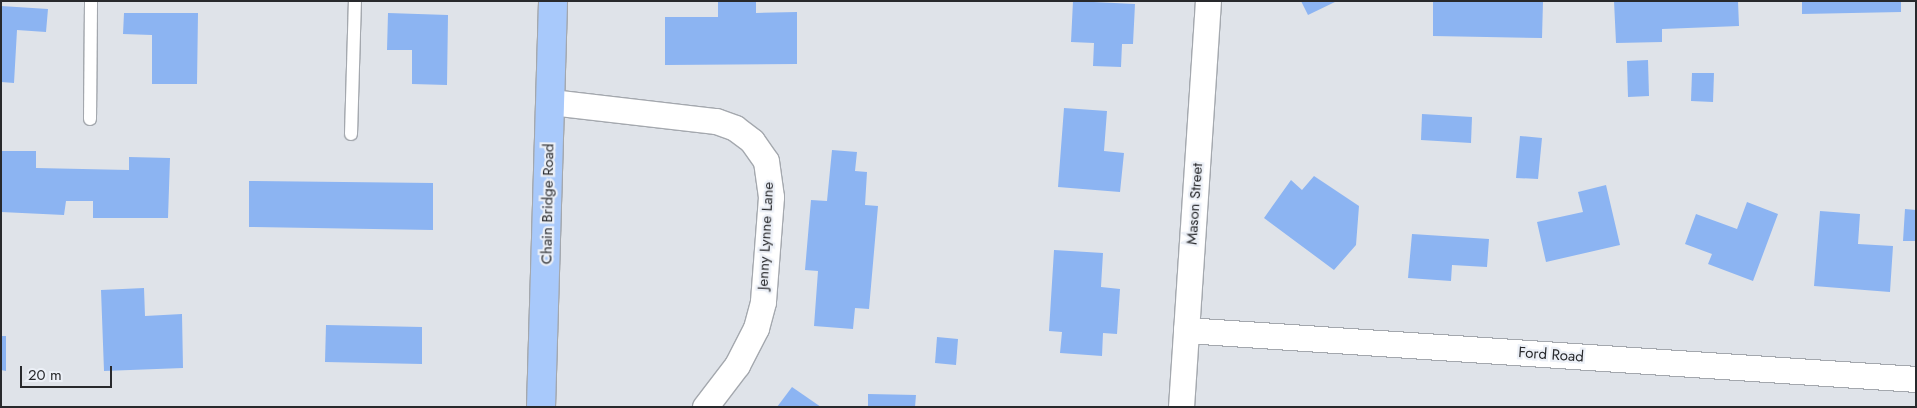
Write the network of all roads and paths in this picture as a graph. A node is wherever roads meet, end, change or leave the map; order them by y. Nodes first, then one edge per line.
1 (90, 1) edge
2 (355, 1) edge
3 (553, 1) edge
4 (1208, 1) edge
5 (551, 102) junction
6 (90, 119) dead end
7 (351, 134) dead end
8 (1186, 330) junction
9 (1916, 379) edge
10 (541, 407) edge
11 (705, 407) edge
12 (1181, 407) edge

1 - 6 lane
2 - 7 lane
3 - 5 main road, Chain Bridge Road
4 - 8 street, Mason Street
5 - 10 main road, Chain Bridge Road
5 - 11 street, Jenny Lynne Lane
8 - 9 street, Ford Road
8 - 12 street, Mason Street

